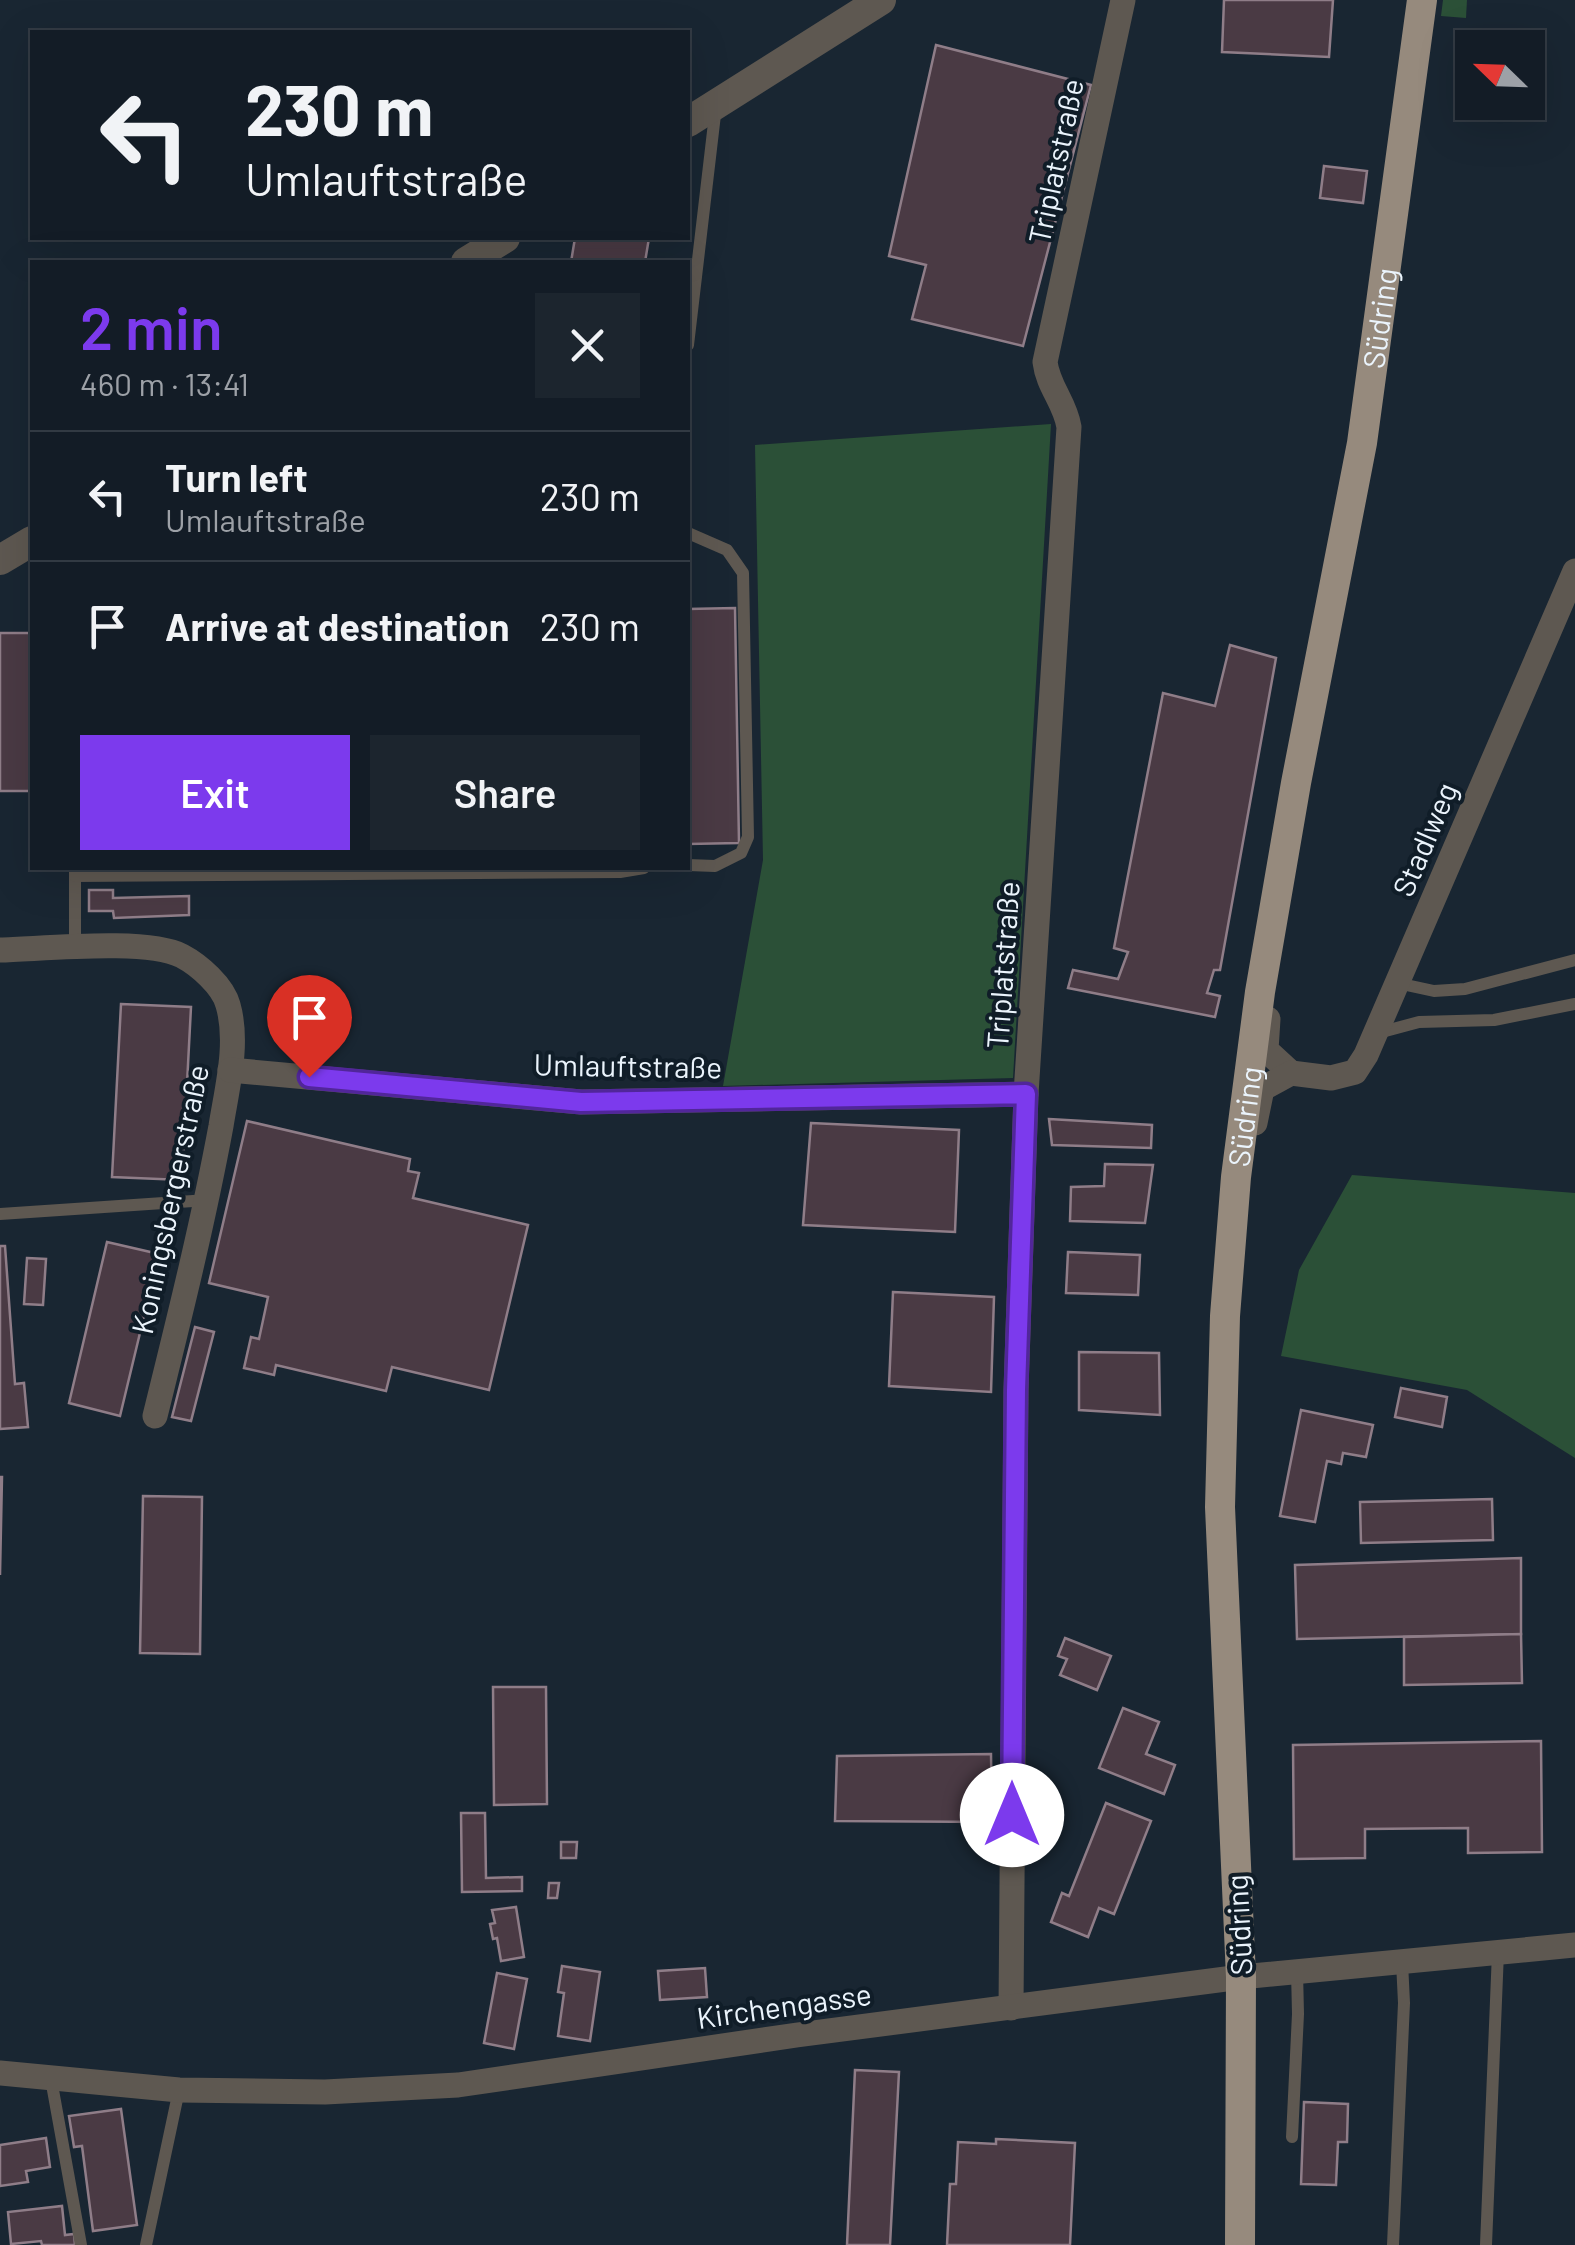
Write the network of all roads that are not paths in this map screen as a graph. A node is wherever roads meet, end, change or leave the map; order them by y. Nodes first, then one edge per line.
1 (881, 0) edge
2 (1123, 0) edge
3 (1422, 0) edge
4 (716, 104) junction
5 (690, 121) edge
6 (502, 240) edge
7 (469, 260) edge
8 (690, 332) edge
9 (690, 534) edge
10 (30, 542) edge
11 (0, 560) edge
12 (1575, 571) edge
13 (690, 864) edge
14 (632, 870) edge
15 (75, 872) edge
16 (75, 948) junction
17 (0, 950) edge
18 (1575, 960) edge
19 (1397, 983) junction
20 (1260, 992) junction
21 (1575, 1004) edge
22 (1375, 1033) junction
23 (230, 1070) junction
24 (1291, 1073) junction
25 (1026, 1094) junction
26 (1236, 1178) junction
27 (208, 1200) junction
28 (0, 1214) edge
29 (155, 1416) dead end
30 (1575, 1945) edge
31 (1498, 1952) junction
32 (1402, 1962) junction
33 (1296, 1971) junction
34 (1241, 1976) junction
35 (1011, 2008) junction
36 (0, 2073) edge
37 (51, 2079) junction
38 (179, 2090) junction
39 (1292, 2137) dead end
40 (81, 2245) edge
41 (146, 2245) edge
42 (1240, 2245) edge
43 (1393, 2245) edge
44 (1486, 2245) edge

1 - 4 street
2 - 25 street, Triplatstraße
3 - 20 main road, Südring
4 - 5 street
4 - 8 lane
6 - 7 street
9 - 13 lane
10 - 11 street
12 - 19 street, Stadlweg
14 - 15 lane
15 - 16 lane
16 - 17 street, Koningsbergerstraße
16 - 23 street, Koningsbergerstraße
18 - 19 lane
19 - 22 street, Stadlweg
20 - 24 street
20 - 26 main road, Südring
21 - 22 lane
22 - 24 street, Stadlweg
23 - 25 street, Umlauftstraße
23 - 27 street, Koningsbergerstraße
24 - 26 street
25 - 35 street, Triplatstraße
26 - 34 main road, Südring
27 - 28 lane
27 - 29 street, Koningsbergerstraße
30 - 31 street, Kirchengasse
31 - 32 street, Kirchengasse
31 - 44 lane
32 - 33 street, Kirchengasse
32 - 43 lane
33 - 34 street, Kirchengasse
33 - 39 lane
34 - 35 street, Kirchengasse
34 - 42 main road, Südring
35 - 38 street, Kirchengasse
36 - 37 street, Kirchengasse
37 - 38 street, Kirchengasse
37 - 40 lane
38 - 41 lane

